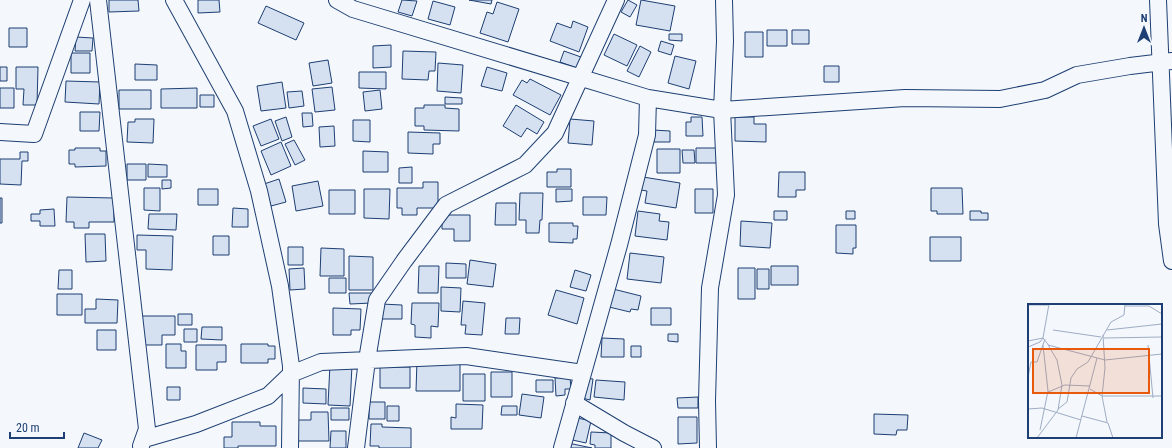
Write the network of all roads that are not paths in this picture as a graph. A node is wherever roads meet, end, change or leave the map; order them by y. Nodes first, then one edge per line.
1 (82, 0) edge
2 (98, 0) edge
3 (174, 0) edge
4 (337, 0) edge
5 (616, 0) edge
6 (724, 0) edge
7 (1158, 0) edge
8 (1166, 62) edge
9 (579, 78) junction
10 (648, 98) junction
11 (722, 110) junction
12 (0, 132) edge
13 (1172, 261) edge
14 (367, 360) junction
15 (583, 373) junction
16 (291, 374) junction
17 (574, 404) junction
18 (142, 443) edge
19 (290, 448) edge
20 (356, 448) edge
21 (562, 448) edge
22 (653, 448) edge
23 (708, 448) edge

1 - 12 street
2 - 18 street
3 - 16 street
4 - 9 street
5 - 9 street
6 - 11 street
7 - 8 street
8 - 11 street
8 - 13 street
9 - 10 street
9 - 14 street
10 - 11 street
10 - 15 street
11 - 23 street
14 - 15 street
14 - 16 street
14 - 20 street
15 - 17 street
16 - 18 street
16 - 19 street
17 - 21 street
17 - 22 street

